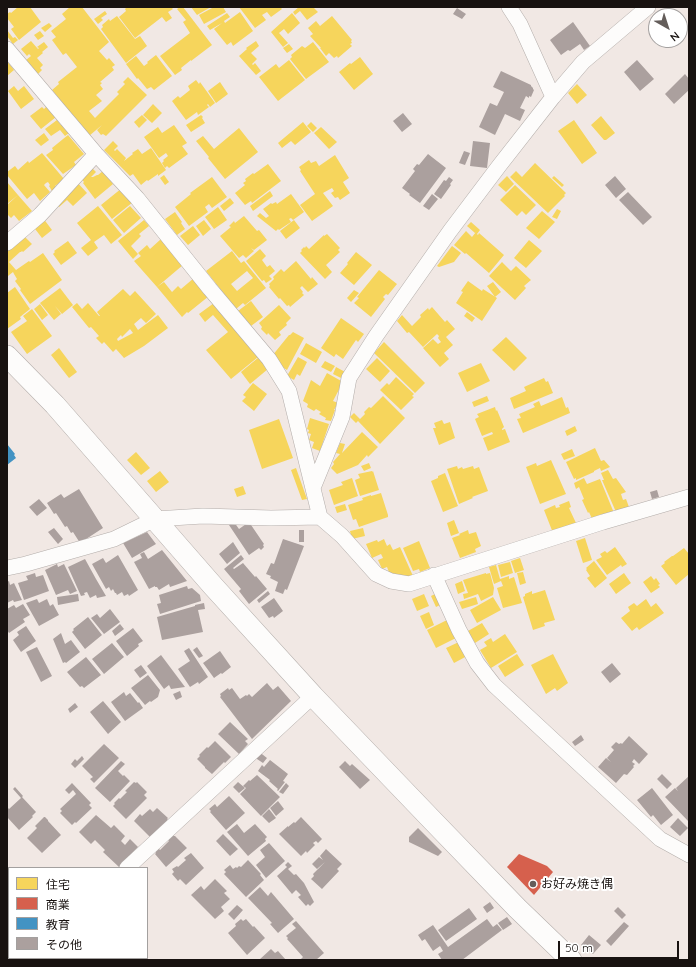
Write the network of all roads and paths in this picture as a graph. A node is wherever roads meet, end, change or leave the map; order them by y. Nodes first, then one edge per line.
1 (509, 7) edge
2 (648, 7) edge
3 (7, 49) edge
4 (553, 97) junction
5 (96, 154) junction
6 (7, 243) edge
7 (7, 356) edge
8 (313, 488) junction
9 (689, 497) edge
10 (320, 517) junction
11 (155, 519) junction
12 (7, 568) edge
13 (434, 575) junction
14 (313, 696) junction
15 (689, 855) edge
16 (128, 867) edge
17 (571, 960) edge

1 - 4 street
2 - 4 street
3 - 5 street
4 - 8 street
5 - 6 street
5 - 8 street
7 - 11 street
8 - 10 street
9 - 13 street
10 - 11 street
10 - 13 street
11 - 12 street
11 - 14 street
13 - 15 street
14 - 16 street
14 - 17 street

